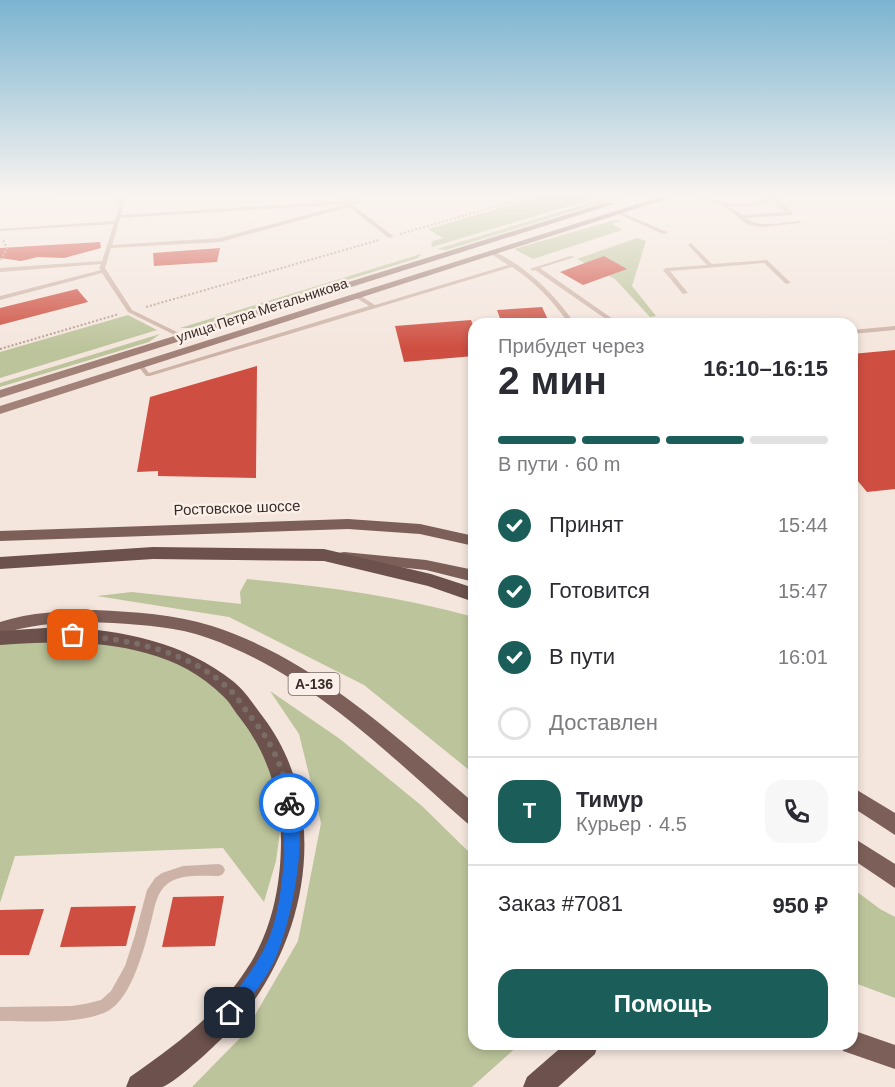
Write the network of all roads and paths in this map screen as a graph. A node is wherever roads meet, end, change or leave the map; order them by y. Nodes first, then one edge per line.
1 (7, 247) edge
2 (126, 247) edge
3 (357, 247) edge
4 (474, 247) edge
5 (513, 247) edge
6 (693, 247) edge
7 (108, 248) joint
8 (493, 253) junction
9 (572, 257) dead end
10 (0, 262) edge
11 (104, 262) junction
12 (513, 265) junction
13 (711, 266) junction
14 (536, 268) junction
15 (0, 270) edge
16 (104, 271) junction
17 (524, 272) junction
18 (788, 283) dead end
19 (685, 293) dead end
20 (357, 296) junction
21 (0, 298) edge
22 (374, 307) junction
23 (130, 311) junction
24 (568, 318) edge
25 (608, 318) edge
26 (895, 328) edge
27 (858, 331) edge
28 (183, 337) junction
29 (0, 349) edge
30 (140, 365) junction
31 (18, 388) junction
32 (0, 394) edge
33 (34, 399) junction
34 (0, 410) edge
35 (0, 536) edge
36 (468, 540) edge
37 (324, 555) junction
38 (0, 563) edge
39 (468, 575) edge
40 (468, 593) edge
41 (0, 628) edge
42 (0, 639) edge
43 (858, 800) edge
44 (468, 811) edge
45 (895, 825) edge
46 (858, 851) edge
47 (219, 870) dead end
48 (895, 877) edge
49 (0, 1014) edge
50 (858, 1044) edge
51 (578, 1050) edge
52 (895, 1057) edge
53 (140, 1087) edge
54 (537, 1087) edge

1 - 10 path
2 - 7 lane
3 - 23 path
4 - 28 main road, улица Петра Метальникова
5 - 8 main road, улица Петра Метальникова
6 - 13 lane
7 - 11 lane
8 - 12 lane
8 - 20 main road, улица Петра Метальникова
9 - 14 lane
11 - 15 lane
11 - 16 lane
12 - 17 lane
12 - 22 lane
13 - 18 lane
13 - 19 lane
14 - 17 lane
14 - 25 lane
16 - 21 lane
16 - 23 lane
17 - 24 lane
20 - 22 lane
20 - 30 main road, улица Петра Метальникова
22 - 30 lane
23 - 28 lane
23 - 29 path
26 - 27 lane
28 - 31 main road, улица Петра Метальникова
30 - 33 main road, улица Петра Метальникова
31 - 32 main road, улица Петра Метальникова
31 - 33 main road
33 - 34 main road, улица Петра Метальникова
35 - 36 main road, Ростовское шоссе
37 - 38 highway
37 - 39 main road
37 - 40 highway
41 - 44 main road, А-136
42 - 53 highway
43 - 45 main road
46 - 48 main road
47 - 49 lane
50 - 52 main road
51 - 54 highway

